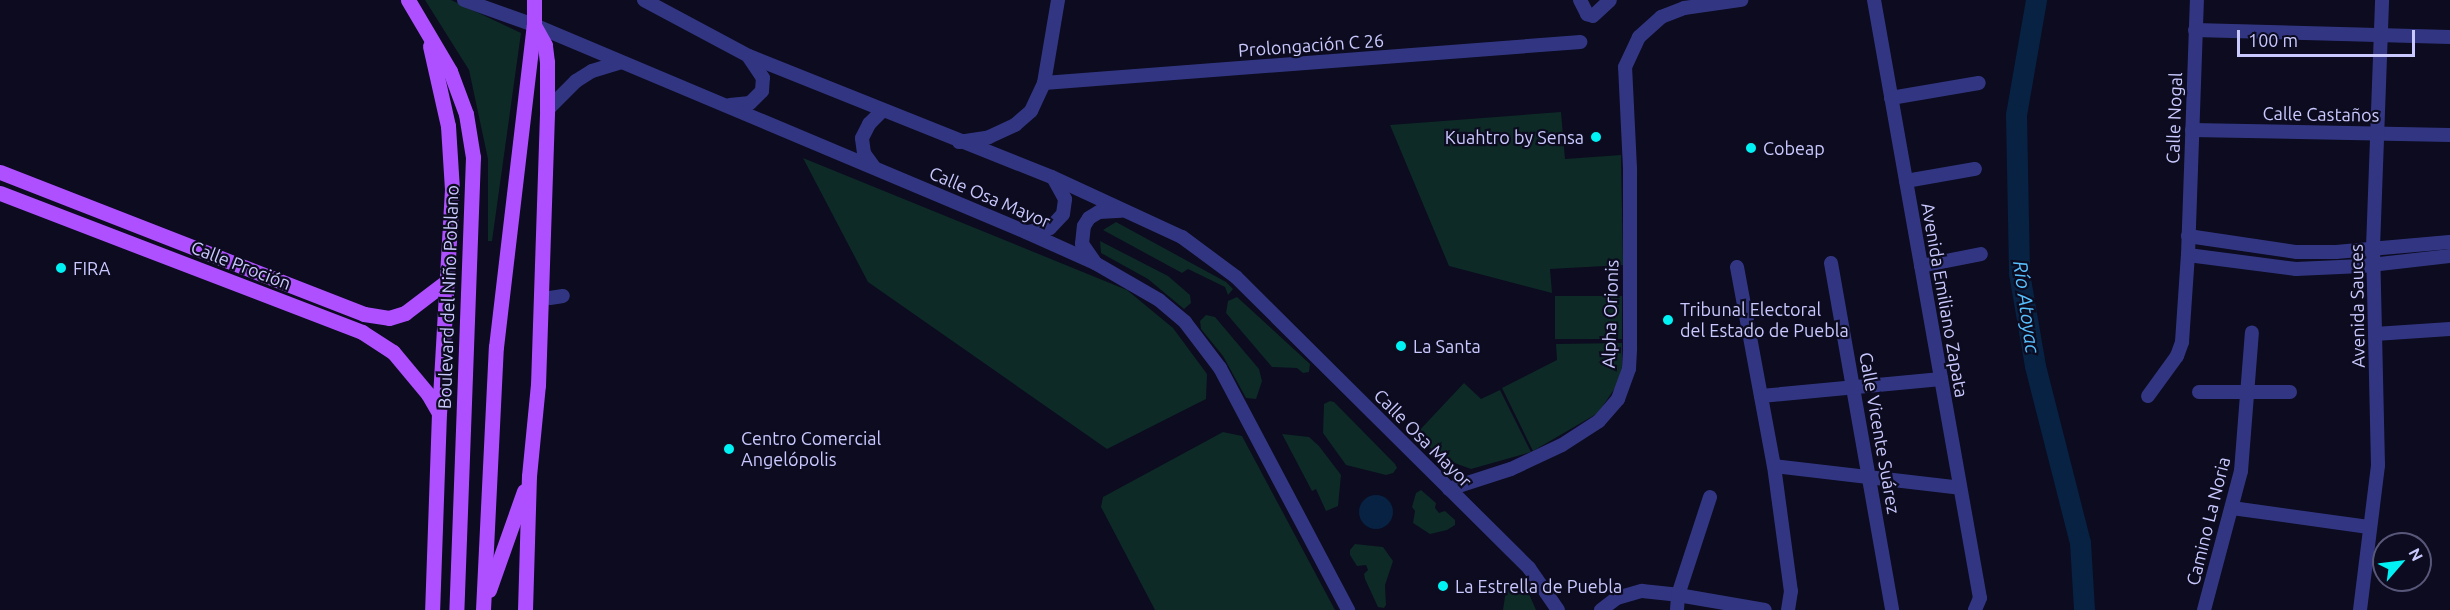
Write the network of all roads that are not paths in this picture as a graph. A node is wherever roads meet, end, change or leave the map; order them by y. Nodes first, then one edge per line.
1 (408, 0) edge
2 (464, 0) edge
3 (534, 0) edge
4 (644, 0) edge
5 (1058, 0) edge
6 (1580, 0) edge
7 (1610, 0) edge
8 (1741, 0) edge
9 (1874, 0) edge
10 (2197, 0) edge
11 (2382, 0) edge
12 (534, 25) junction
13 (426, 30) junction
14 (2195, 30) junction
15 (2380, 36) junction
16 (2450, 38) edge
17 (1581, 42) dead end
18 (749, 56) junction
19 (621, 62) junction
20 (1044, 83) junction
21 (1979, 83) dead end
22 (1891, 98) junction
23 (724, 104) junction
24 (547, 110) junction
25 (882, 111) junction
26 (2192, 130) junction
27 (2377, 132) junction
28 (2450, 135) edge
29 (959, 142) junction
30 (874, 167) junction
31 (1975, 169) dead end
32 (0, 173) edge
33 (1052, 177) junction
34 (1906, 181) junction
35 (0, 192) edge
36 (1126, 211) junction
37 (1026, 232) junction
38 (2188, 236) junction
39 (2450, 242) edge
40 (2373, 248) junction
41 (1981, 254) dead end
42 (2188, 255) junction
43 (2450, 256) edge
44 (1095, 262) junction
45 (1831, 263) dead end
46 (2374, 264) junction
47 (1921, 266) junction
48 (1737, 267) dead end
49 (447, 280) junction
50 (2450, 329) edge
51 (2252, 332) dead end
52 (2375, 334) junction
53 (1941, 379) junction
54 (1854, 388) junction
55 (2199, 392) dead end
56 (2247, 392) junction
57 (2290, 392) dead end
58 (1761, 396) junction
59 (2148, 396) dead end
60 (439, 413) junction
61 (1774, 466) junction
62 (530, 476) junction
63 (1870, 479) junction
64 (1960, 488) junction
65 (1449, 489) junction
66 (1710, 497) dead end
67 (2232, 508) junction
68 (2369, 527) junction
69 (1678, 595) junction
70 (1977, 608) edge
71 (483, 609) edge
72 (432, 610) edge
73 (456, 610) edge
74 (525, 610) edge
75 (1348, 610) edge
76 (1558, 610) edge
77 (1601, 610) edge
78 (1677, 610) edge
79 (1765, 610) edge
80 (1788, 610) edge
81 (1892, 610) edge
82 (2204, 610) edge
83 (2360, 610) edge

1 - 13 main road, Boulevard del Niño Poblano
2 - 12 street, Calle Osa Mayor
3 - 12 main road
4 - 18 street, Calle Osa Mayor
5 - 20 street
6 - 7 street
8 - 65 street, Alpha Orionis
9 - 22 street, Avenida Emiliano Zapata
10 - 14 street, Calle Nogal
11 - 15 street, Avenida Sauces
12 - 19 street, Calle Osa Mayor
12 - 24 main road
12 - 71 main road
13 - 49 main road
13 - 73 main road, Boulevard del Niño Poblano
14 - 15 street
14 - 26 street, Calle Nogal
15 - 16 street
15 - 27 street, Avenida Sauces
17 - 20 street, Prolongación C 26
18 - 23 street
18 - 25 street, Calle Osa Mayor
19 - 23 street, Calle Osa Mayor
19 - 24 street
20 - 29 street
21 - 22 street
22 - 34 street, Avenida Emiliano Zapata
23 - 30 street, Calle Osa Mayor
24 - 62 main road
25 - 29 street, Calle Osa Mayor
25 - 30 street
26 - 27 street, Calle Castaños
26 - 38 street, Calle Nogal
27 - 28 street, Calle Castaños
27 - 40 street, Avenida Sauces
29 - 33 street, Calle Osa Mayor
30 - 37 street, Calle Osa Mayor
31 - 34 street
32 - 49 main road, Calle Proción
33 - 36 street, Calle Osa Mayor
33 - 37 street
34 - 47 street, Avenida Emiliano Zapata
35 - 60 main road, Calle Proción
36 - 44 street
36 - 65 street, Calle Osa Mayor
37 - 44 street, Calle Osa Mayor
38 - 40 street
38 - 42 street, Calle Nogal
39 - 40 street
40 - 46 street, Avenida Sauces
41 - 47 street
42 - 46 street
42 - 59 street, Calle Nogal
43 - 46 street
44 - 75 street, Calle Osa Mayor
45 - 54 street, Calle Vicente Suárez
46 - 52 street, Avenida Sauces
47 - 53 street, Avenida Emiliano Zapata
48 - 58 street
49 - 60 main road
50 - 52 street
51 - 56 street, Camino La Noria
52 - 68 street, Avenida Sauces
53 - 54 street
53 - 64 street, Avenida Emiliano Zapata
54 - 58 street
54 - 63 street, Calle Vicente Suárez
55 - 56 street
56 - 57 street
56 - 67 street, Camino La Noria
58 - 61 street
60 - 72 main road
61 - 63 street
61 - 80 street
62 - 71 main road
62 - 74 main road
63 - 64 street
63 - 81 street, Calle Vicente Suárez
64 - 70 street, Avenida Emiliano Zapata
65 - 76 street, Calle Osa Mayor
66 - 69 street
67 - 68 street
67 - 82 street, Camino La Noria
68 - 83 street, Avenida Sauces
69 - 77 street
69 - 78 street
69 - 79 street

